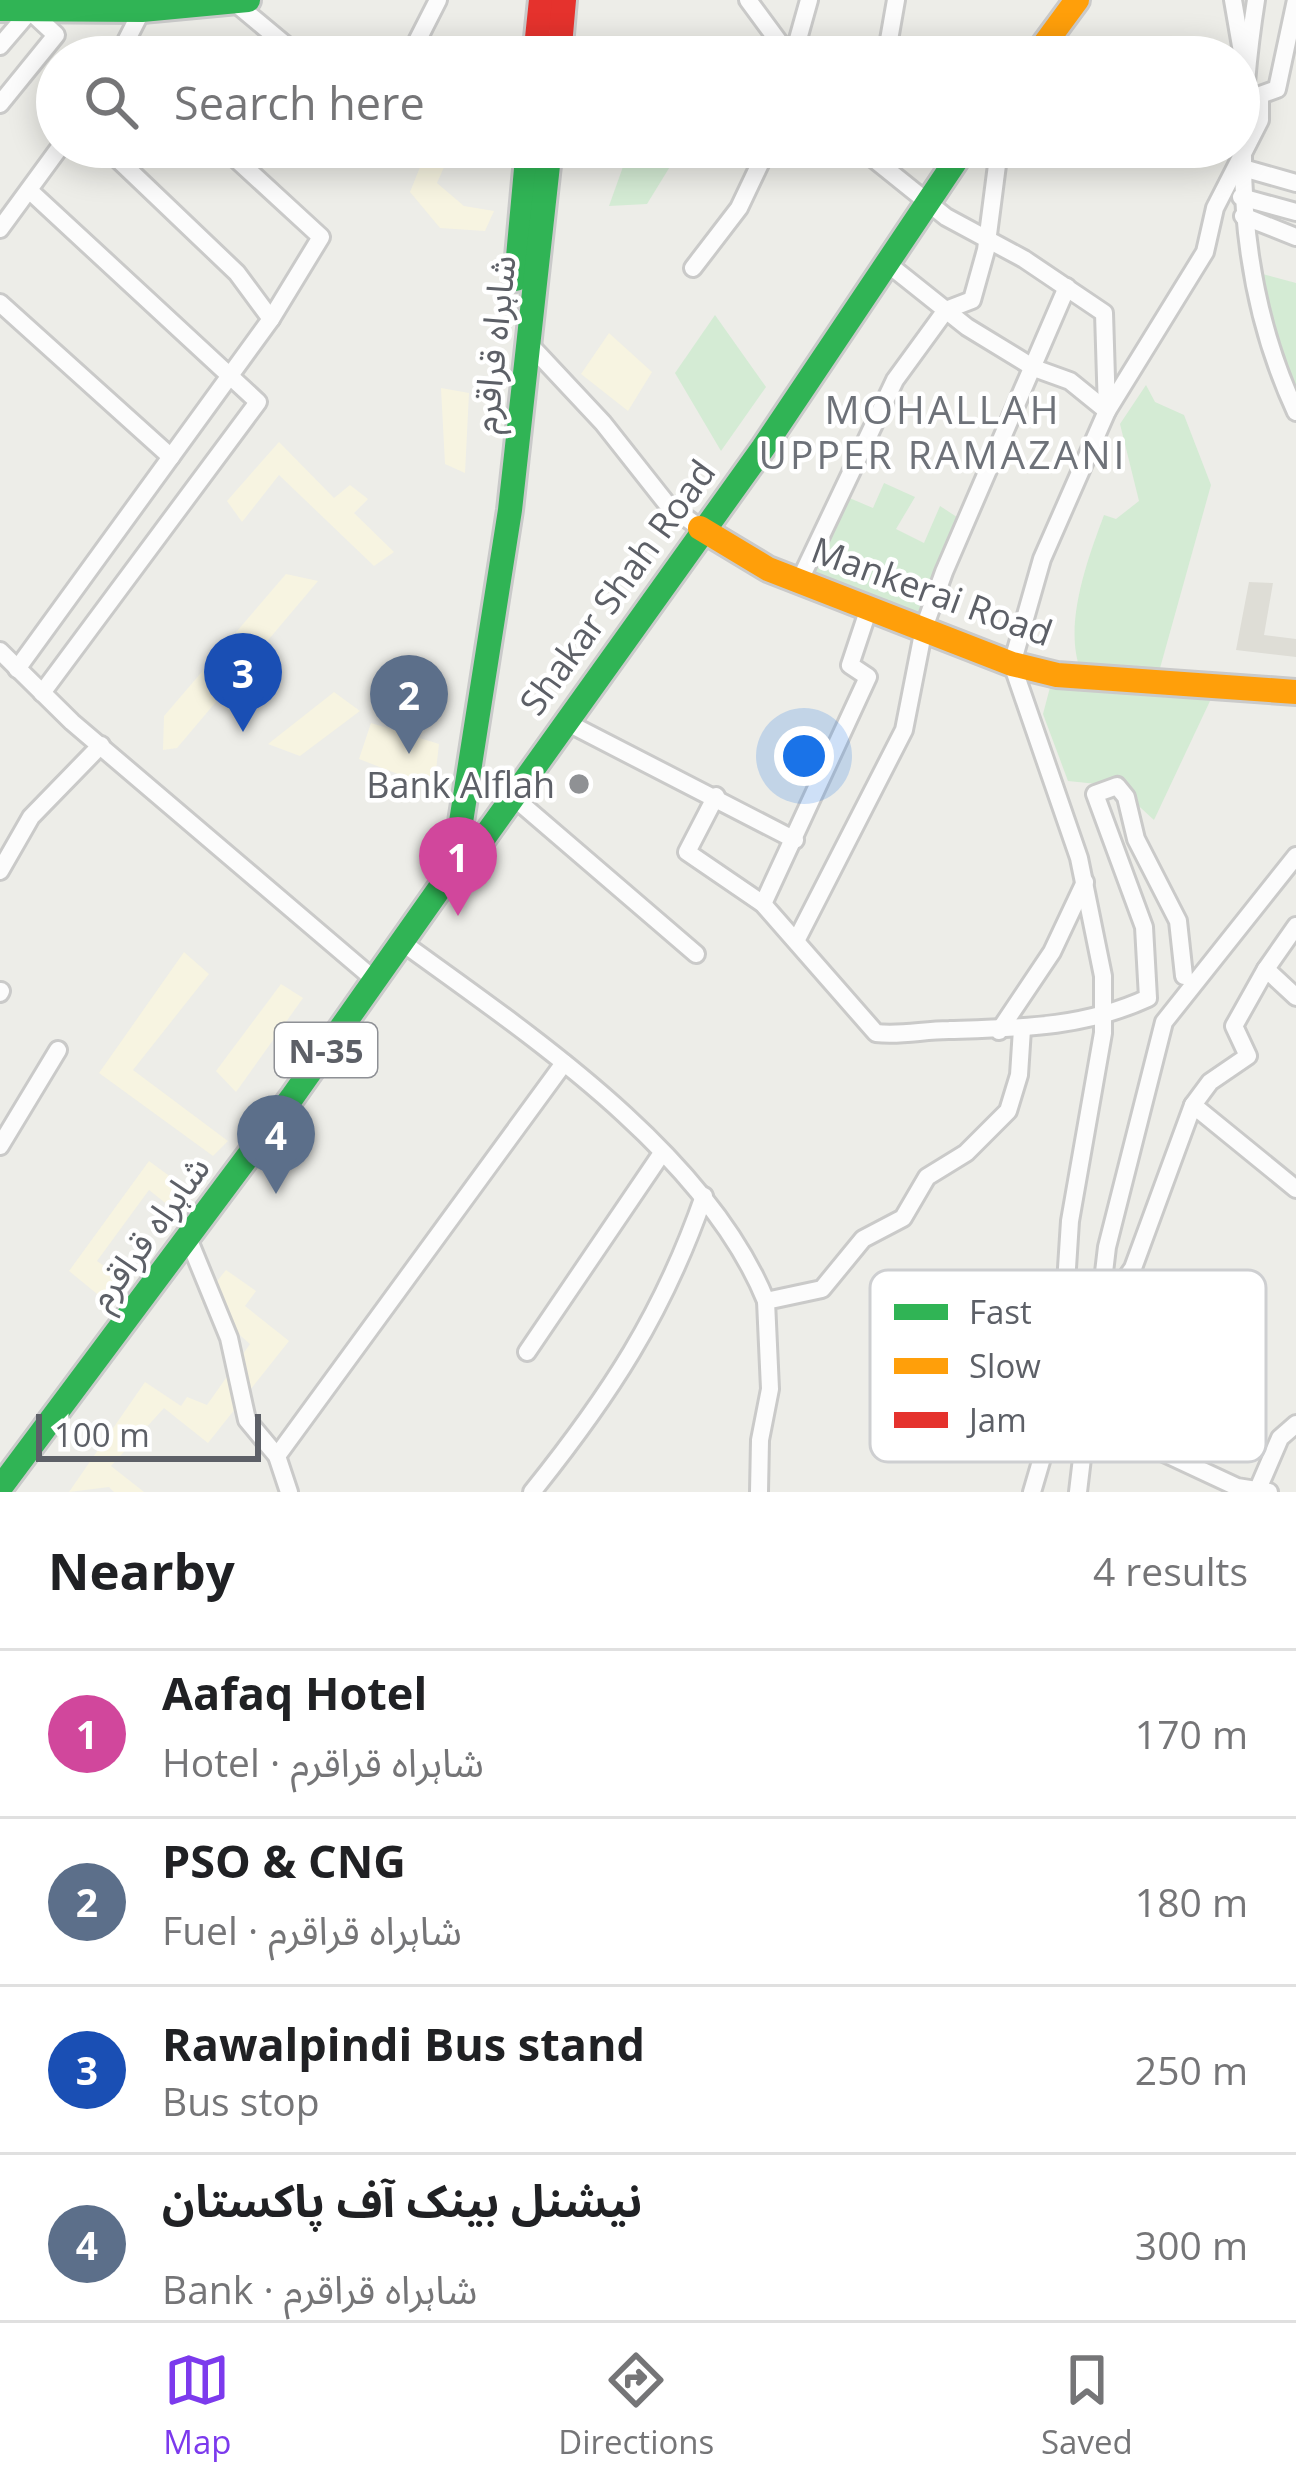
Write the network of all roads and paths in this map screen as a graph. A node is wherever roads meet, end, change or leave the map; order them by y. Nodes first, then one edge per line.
1 (234, 0) edge
2 (248, 0) edge
3 (438, 0) edge
4 (541, 0) edge
5 (564, 0) edge
6 (748, 0) edge
7 (809, 0) edge
8 (896, 0) edge
9 (1077, 0) edge
10 (1233, 0) edge
11 (1256, 0) edge
12 (1296, 0) edge
13 (0, 9) edge
14 (30, 10) junction
15 (142, 10) junction
16 (55, 36) edge
17 (129, 36) edge
18 (276, 36) edge
19 (420, 36) edge
20 (538, 36) edge
21 (561, 36) edge
22 (776, 36) edge
23 (798, 36) edge
24 (890, 36) edge
25 (1050, 36) edge
26 (1239, 36) edge
27 (1252, 36) edge
28 (0, 46) edge
29 (36, 60) edge
30 (1260, 95) edge
31 (0, 104) edge
32 (1260, 166) edge
33 (45, 168) edge
34 (128, 168) edge
35 (246, 168) edge
36 (526, 168) edge
37 (548, 168) edge
38 (758, 168) edge
39 (891, 168) edge
40 (950, 168) edge
41 (997, 168) edge
42 (1238, 168) edge
43 (1243, 168) edge
44 (1294, 177) edge
45 (30, 190) junction
46 (1241, 196) junction
47 (925, 202) junction
48 (1296, 212) edge
49 (1244, 216) junction
50 (0, 229) edge
51 (984, 237) junction
52 (1296, 237) edge
53 (888, 263) junction
54 (693, 268) dead end
55 (1067, 287) junction
56 (0, 303) edge
57 (946, 310) junction
58 (271, 319) junction
59 (530, 345) junction
60 (1034, 368) junction
61 (231, 373) junction
62 (1107, 411) junction
63 (1296, 412) edge
64 (170, 457) junction
65 (700, 528) junction
66 (500, 548) junction
67 (799, 583) junction
68 (869, 608) junction
69 (924, 628) junction
70 (0, 651) edge
71 (1012, 664) junction
72 (17, 669) junction
73 (1296, 692) edge
74 (42, 693) junction
75 (566, 722) junction
76 (101, 745) junction
77 (511, 795) junction
78 (716, 796) junction
79 (795, 840) junction
80 (1296, 856) edge
81 (0, 871) edge
82 (1085, 882) junction
83 (442, 885) junction
84 (763, 904) junction
85 (1296, 926) edge
86 (797, 939) junction
87 (404, 943) junction
88 (696, 954) dead end
89 (1266, 969) junction
90 (1184, 976) dead end
91 (376, 981) junction
92 (1296, 997) edge
93 (1103, 1019) junction
94 (1022, 1029) junction
95 (999, 1031) junction
96 (58, 1050) dead end
97 (564, 1064) junction
98 (1192, 1105) junction
99 (0, 1146) edge
100 (662, 1153) junction
101 (1296, 1189) edge
102 (704, 1196) junction
103 (188, 1238) junction
104 (1067, 1270) edge
105 (1105, 1270) edge
106 (1132, 1270) edge
107 (766, 1301) junction
108 (527, 1352) dead end
109 (1296, 1424) edge
110 (277, 1456) junction
111 (1039, 1462) edge
112 (1082, 1462) edge
113 (1184, 1462) edge
114 (0, 1488) edge
115 (1263, 1491) edge
116 (289, 1492) edge
117 (532, 1492) edge
118 (759, 1492) edge
119 (1032, 1492) edge
120 (1078, 1492) edge

1 - 2 main road
1 - 15 main road
1 - 18 street
3 - 19 street
4 - 20 main road
5 - 21 main road
6 - 22 street
7 - 23 street
8 - 24 street
9 - 25 main road
10 - 26 street
11 - 27 street
12 - 30 street
13 - 14 main road
14 - 15 main road
14 - 16 street
14 - 28 street
15 - 17 street
29 - 31 street
32 - 44 street
33 - 45 street
34 - 58 street
35 - 58 street
36 - 66 main road, شاہراہ قراقرم / N-35
37 - 59 main road, شاہراہ قراقرم / N-35
38 - 54 street
39 - 47 street
40 - 47 main road, Shakar Shah Road
41 - 51 street
42 - 62 street
43 - 46 street
45 - 50 street
45 - 61 street
46 - 48 street
46 - 49 street
47 - 51 street
47 - 53 main road, Shakar Shah Road
49 - 52 street
49 - 63 street
51 - 55 street
51 - 57 street
53 - 57 street
53 - 65 main road, Shakar Shah Road
55 - 60 street
55 - 62 street
56 - 64 street
57 - 60 street
57 - 67 street
58 - 61 street
59 - 65 street
59 - 66 main road, شاہراہ قراقرم / N-35
60 - 62 street
60 - 69 street
61 - 64 street
61 - 74 street
62 - 71 street
64 - 72 street
65 - 67 main road, Mankerai Road
65 - 75 main road, Shakar Shah Road
66 - 83 main road, شاہراہ قراقرم / N-35
67 - 68 main road, Mankerai Road
68 - 69 main road, Mankerai Road
68 - 79 street
69 - 71 main road, Mankerai Road
69 - 86 street
70 - 72 street
71 - 73 main road, Mankerai Road
71 - 82 street
72 - 74 street
74 - 76 street
75 - 77 main road, Shakar Shah Road
75 - 78 street
76 - 81 street
76 - 91 street
77 - 83 main road, Shakar Shah Road
77 - 88 street
78 - 79 street
78 - 84 street
79 - 84 street
80 - 105 street
82 - 93 street
82 - 95 street
83 - 87 main road, شاہراہ قراقرم / N-35
84 - 86 street
85 - 89 street
86 - 95 street
87 - 91 main road, شاہراہ قراقرم / N-35
87 - 97 street
89 - 92 street
89 - 98 street
90 - 93 street
91 - 103 main road, شاہراہ قراقرم / N-35
93 - 94 street
93 - 104 street
94 - 95 street
94 - 107 street
96 - 99 street
97 - 100 street
97 - 110 street
98 - 101 street
98 - 106 street
100 - 102 street
100 - 108 street
102 - 107 street
102 - 117 street
103 - 110 street
103 - 114 main road, شاہراہ قراقرم / N-35
107 - 118 street
109 - 115 street
110 - 116 street
111 - 119 street
112 - 120 street
113 - 115 street

